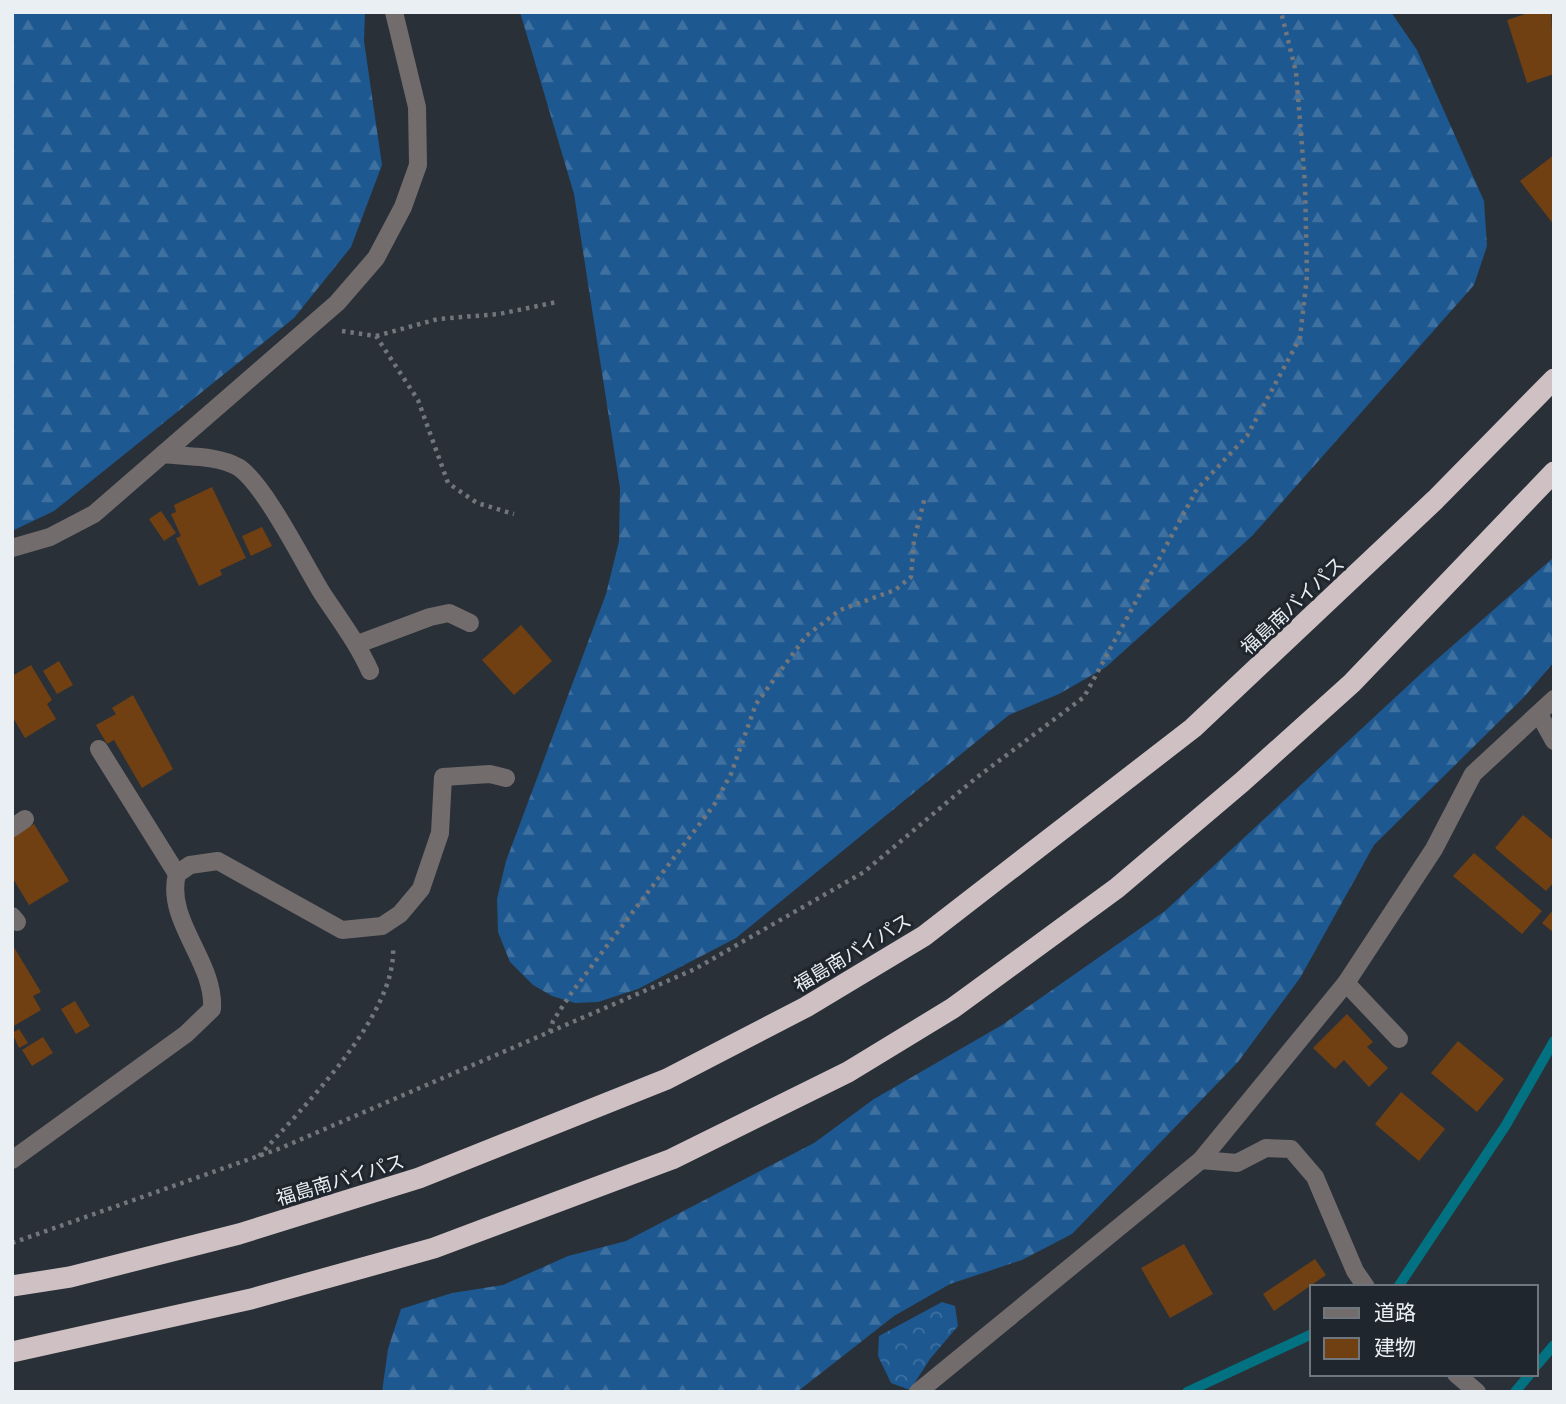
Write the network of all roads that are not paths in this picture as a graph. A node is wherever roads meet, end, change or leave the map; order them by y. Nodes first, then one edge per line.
1 (394, 12) edge
2 (1554, 379) edge
3 (163, 454) junction
4 (1554, 472) edge
5 (12, 548) edge
6 (470, 623) dead end
7 (358, 644) junction
8 (370, 671) dead end
9 (1554, 699) edge
10 (1539, 714) junction
11 (1554, 741) edge
12 (99, 749) dead end
13 (506, 778) dead end
14 (177, 874) junction
15 (1346, 983) junction
16 (1399, 1039) dead end
17 (12, 1160) edge
18 (1201, 1160) junction
19 (1365, 1285) edge
20 (12, 1286) edge
21 (12, 1352) edge
22 (1458, 1376) edge
23 (918, 1392) edge
24 (1477, 1392) edge

1 - 3 street
2 - 20 highway, 福島南バイパス
3 - 5 street
3 - 7 street
4 - 21 highway
6 - 7 street
7 - 8 street
9 - 10 street
10 - 11 street
10 - 15 street
12 - 14 street
13 - 14 street
14 - 17 street
15 - 16 street
15 - 18 street
18 - 19 street
18 - 23 street
22 - 24 street

